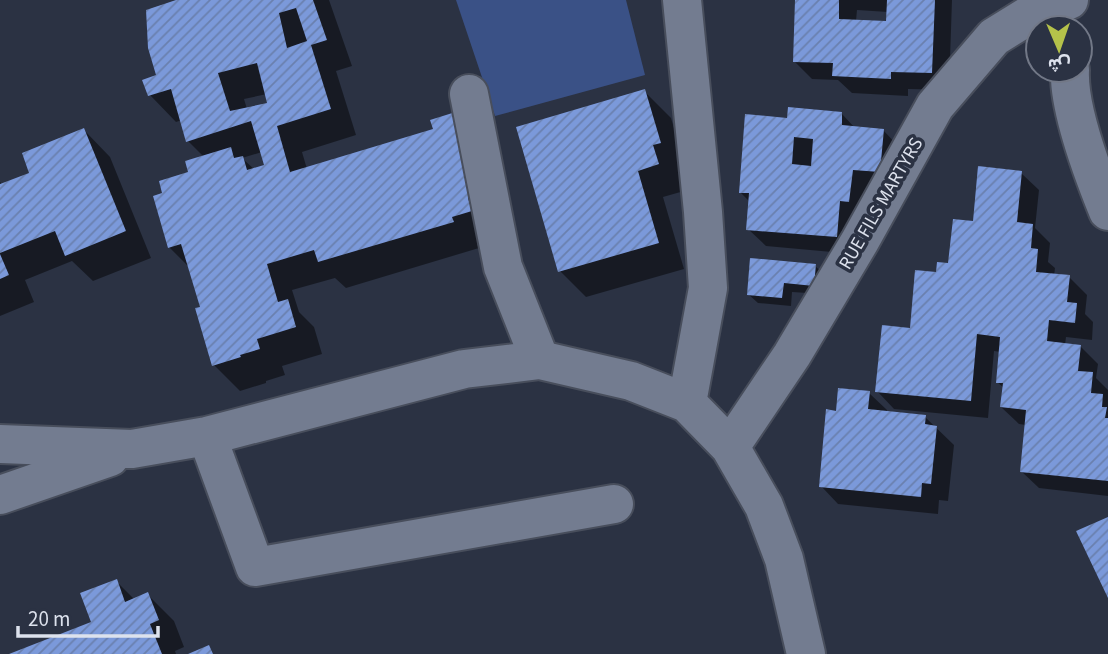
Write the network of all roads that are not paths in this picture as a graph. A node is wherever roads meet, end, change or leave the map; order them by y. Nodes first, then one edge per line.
1 (682, 0) edge
2 (1069, 0) edge
3 (1070, 84) edge
4 (470, 94) dead end
5 (1108, 211) edge
6 (540, 360) junction
7 (687, 403) junction
8 (208, 436) junction
9 (0, 444) edge
10 (730, 447) junction
11 (132, 449) junction
12 (0, 495) edge
13 (614, 504) dead end
14 (806, 654) edge

1 - 7 street
2 - 10 street, RUE FILS MARTYRS
3 - 5 street
4 - 6 street
6 - 7 street
6 - 8 street
7 - 10 street
8 - 11 street
8 - 13 street
9 - 11 street
10 - 14 street
11 - 12 street

